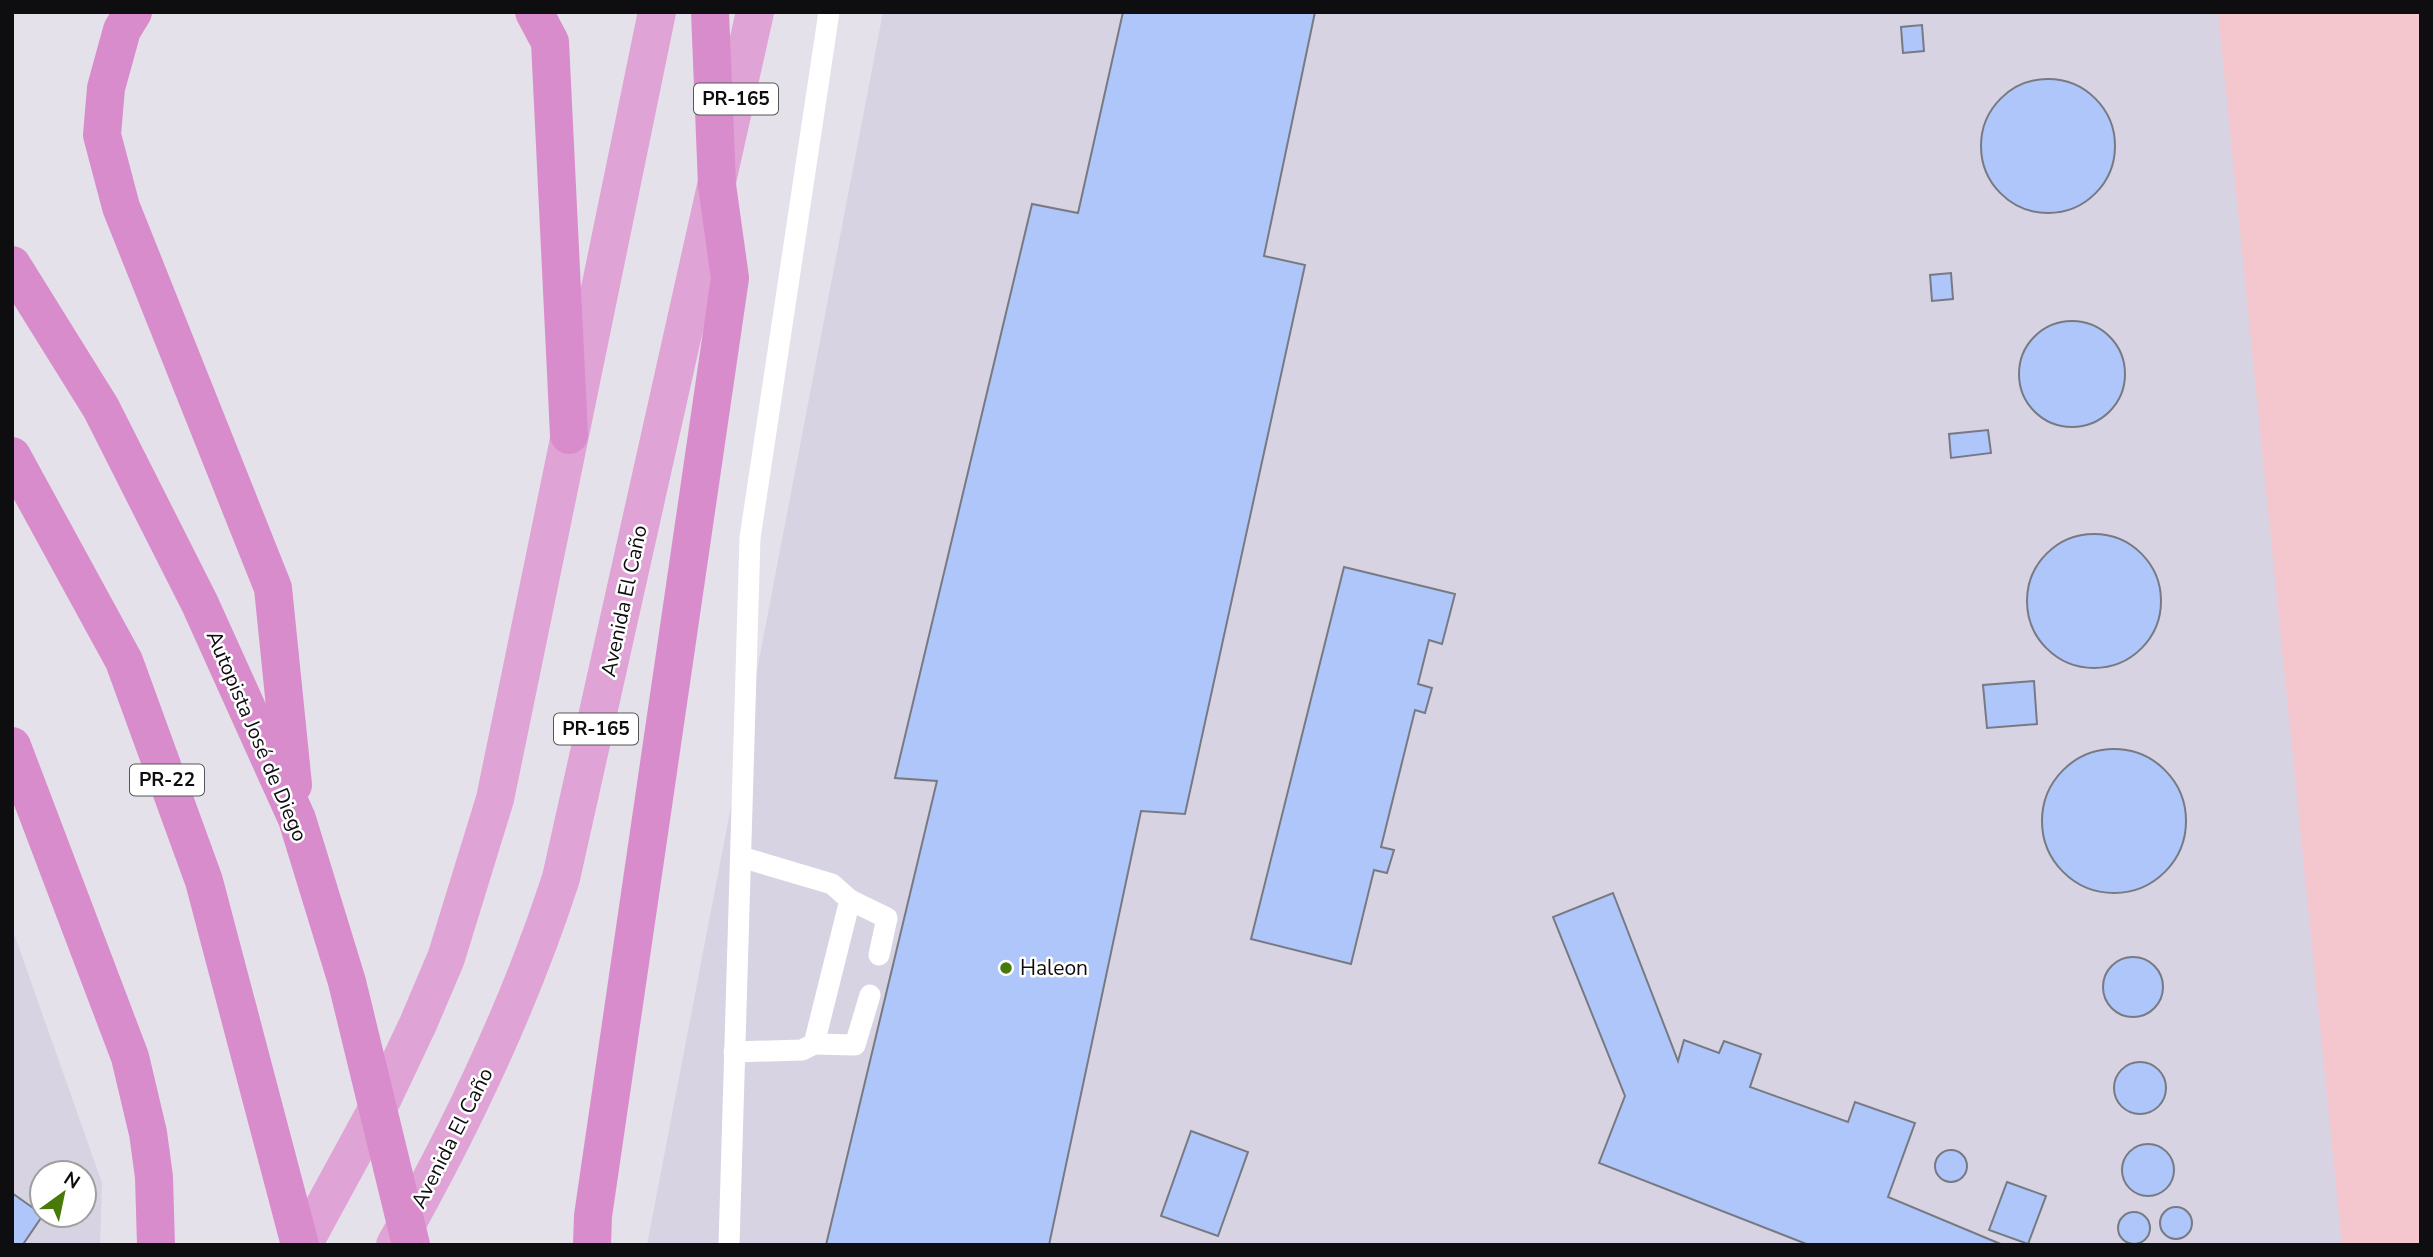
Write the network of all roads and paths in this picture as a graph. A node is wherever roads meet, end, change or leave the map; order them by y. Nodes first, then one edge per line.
1 (133, 12) edge
2 (534, 12) edge
3 (657, 12) edge
4 (710, 12) edge
5 (755, 12) edge
6 (829, 12) edge
7 (717, 185) junction
8 (12, 265) edge
9 (569, 435) junction
10 (12, 456) edge
11 (12, 746) edge
12 (297, 819) junction
13 (741, 857) junction
14 (850, 900) junction
15 (879, 955) dead end
16 (870, 995) dead end
17 (814, 1044) junction
18 (734, 1052) junction
19 (156, 1245) edge
20 (302, 1245) edge
21 (395, 1245) edge
22 (411, 1245) edge
23 (592, 1245) edge
24 (729, 1245) edge

1 - 12 highway
2 - 9 highway
3 - 9 highway
4 - 7 highway
5 - 7 highway, Avenida El Caño / PR-165
6 - 13 lane
7 - 21 highway, Avenida El Caño / PR-165
7 - 23 highway
8 - 12 highway, Autopista José de Diego
9 - 20 highway
10 - 20 highway, PR-22
11 - 19 highway
12 - 22 highway, Autopista José de Diego
13 - 14 lane
13 - 18 lane
14 - 15 lane
14 - 17 lane
16 - 17 lane
17 - 18 lane
18 - 24 lane

